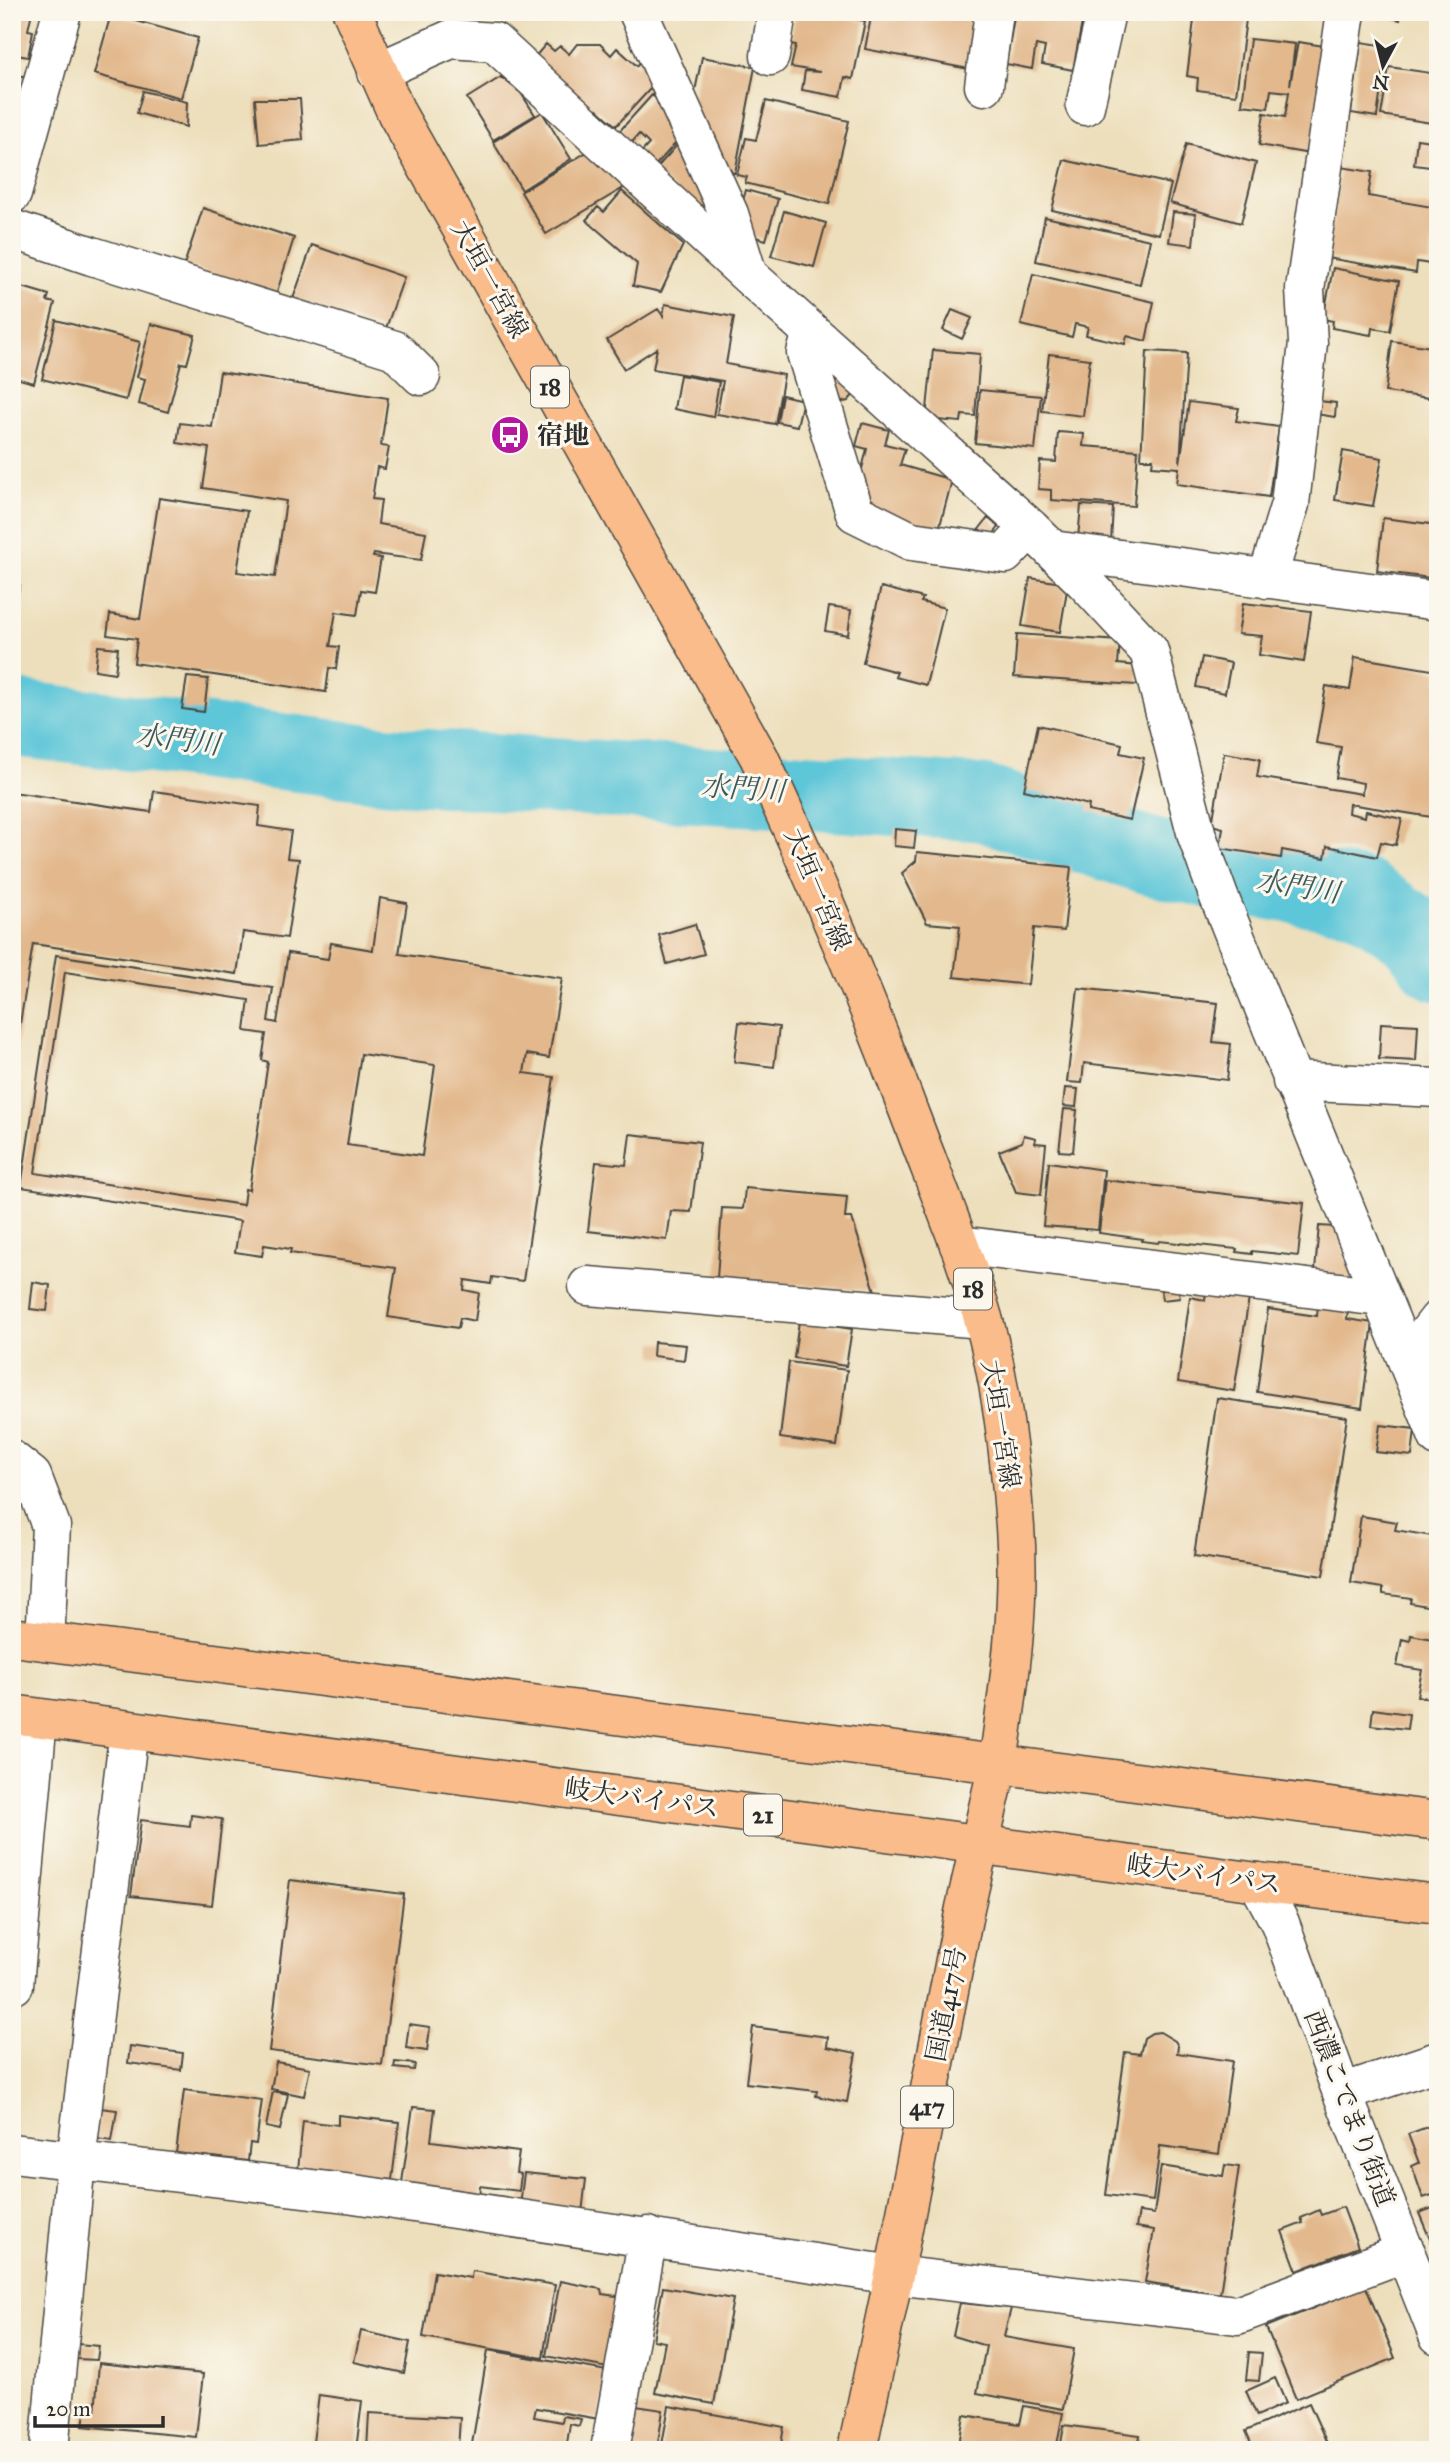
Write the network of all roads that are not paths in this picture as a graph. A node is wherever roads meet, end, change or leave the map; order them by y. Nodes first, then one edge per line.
1 (62, 12) edge
2 (352, 12) edge
3 (638, 12) edge
4 (777, 12) edge
5 (994, 12) edge
6 (1106, 12) edge
7 (1346, 12) edge
8 (770, 56) dead end
9 (377, 72) junction
10 (984, 86) dead end
11 (1085, 106) dead end
12 (12, 194) edge
13 (12, 229) edge
14 (748, 275) junction
15 (812, 333) junction
16 (421, 376) dead end
17 (1041, 539) junction
18 (1267, 579) junction
19 (1438, 601) edge
20 (1292, 1081) junction
21 (1438, 1088) edge
22 (959, 1245) junction
23 (588, 1286) dead end
24 (1380, 1297) junction
25 (983, 1319) junction
26 (1438, 1320) edge
27 (1408, 1360) junction
28 (1438, 1437) edge
29 (12, 1460) edge
30 (53, 1642) edge
31 (48, 1719) edge
32 (129, 1730) junction
33 (998, 1764) junction
34 (1427, 1813) edge
35 (980, 1844) junction
36 (1258, 1882) junction
37 (1438, 1905) edge
38 (13, 1990) edge
39 (1438, 2061) edge
40 (1342, 2093) junction
41 (40, 2157) edge
42 (648, 2236) junction
43 (1406, 2252) junction
44 (894, 2275) junction
45 (1438, 2335) edge
46 (49, 2450) edge
47 (610, 2450) edge
48 (858, 2450) edge

1 - 12 street
2 - 9 main road, 大垣一宮線 / 18
3 - 14 street
4 - 8 street
5 - 10 street
6 - 11 street
7 - 18 street
9 - 14 street
9 - 22 main road, 大垣一宮線 / 18
13 - 16 street
14 - 15 street
15 - 17 street
15 - 17 street
17 - 18 street
17 - 20 street
18 - 19 street
20 - 21 street
20 - 24 street
22 - 24 street
22 - 25 main road, 大垣一宮線 / 18
23 - 25 street
24 - 27 street
25 - 33 main road, 大垣一宮線 / 18
26 - 27 street
27 - 28 street
29 - 30 street
30 - 33 main road
31 - 32 main road, 岐大バイパス / 21
31 - 38 street
32 - 35 main road, 岐大バイパス / 21
32 - 41 street
33 - 34 main road
33 - 35 main road, 国道417号 / 417
35 - 36 main road, 岐大バイパス / 21
35 - 44 main road, 国道417号 / 417
36 - 37 main road, 岐大バイパス / 21
36 - 40 street, 西濃こでまり街道
39 - 40 street
40 - 43 street, 西濃こでまり街道
41 - 42 street
41 - 46 street
42 - 44 street
42 - 47 street
43 - 44 street
43 - 45 street, 西濃こでまり街道
44 - 48 main road, 国道417号 / 417

